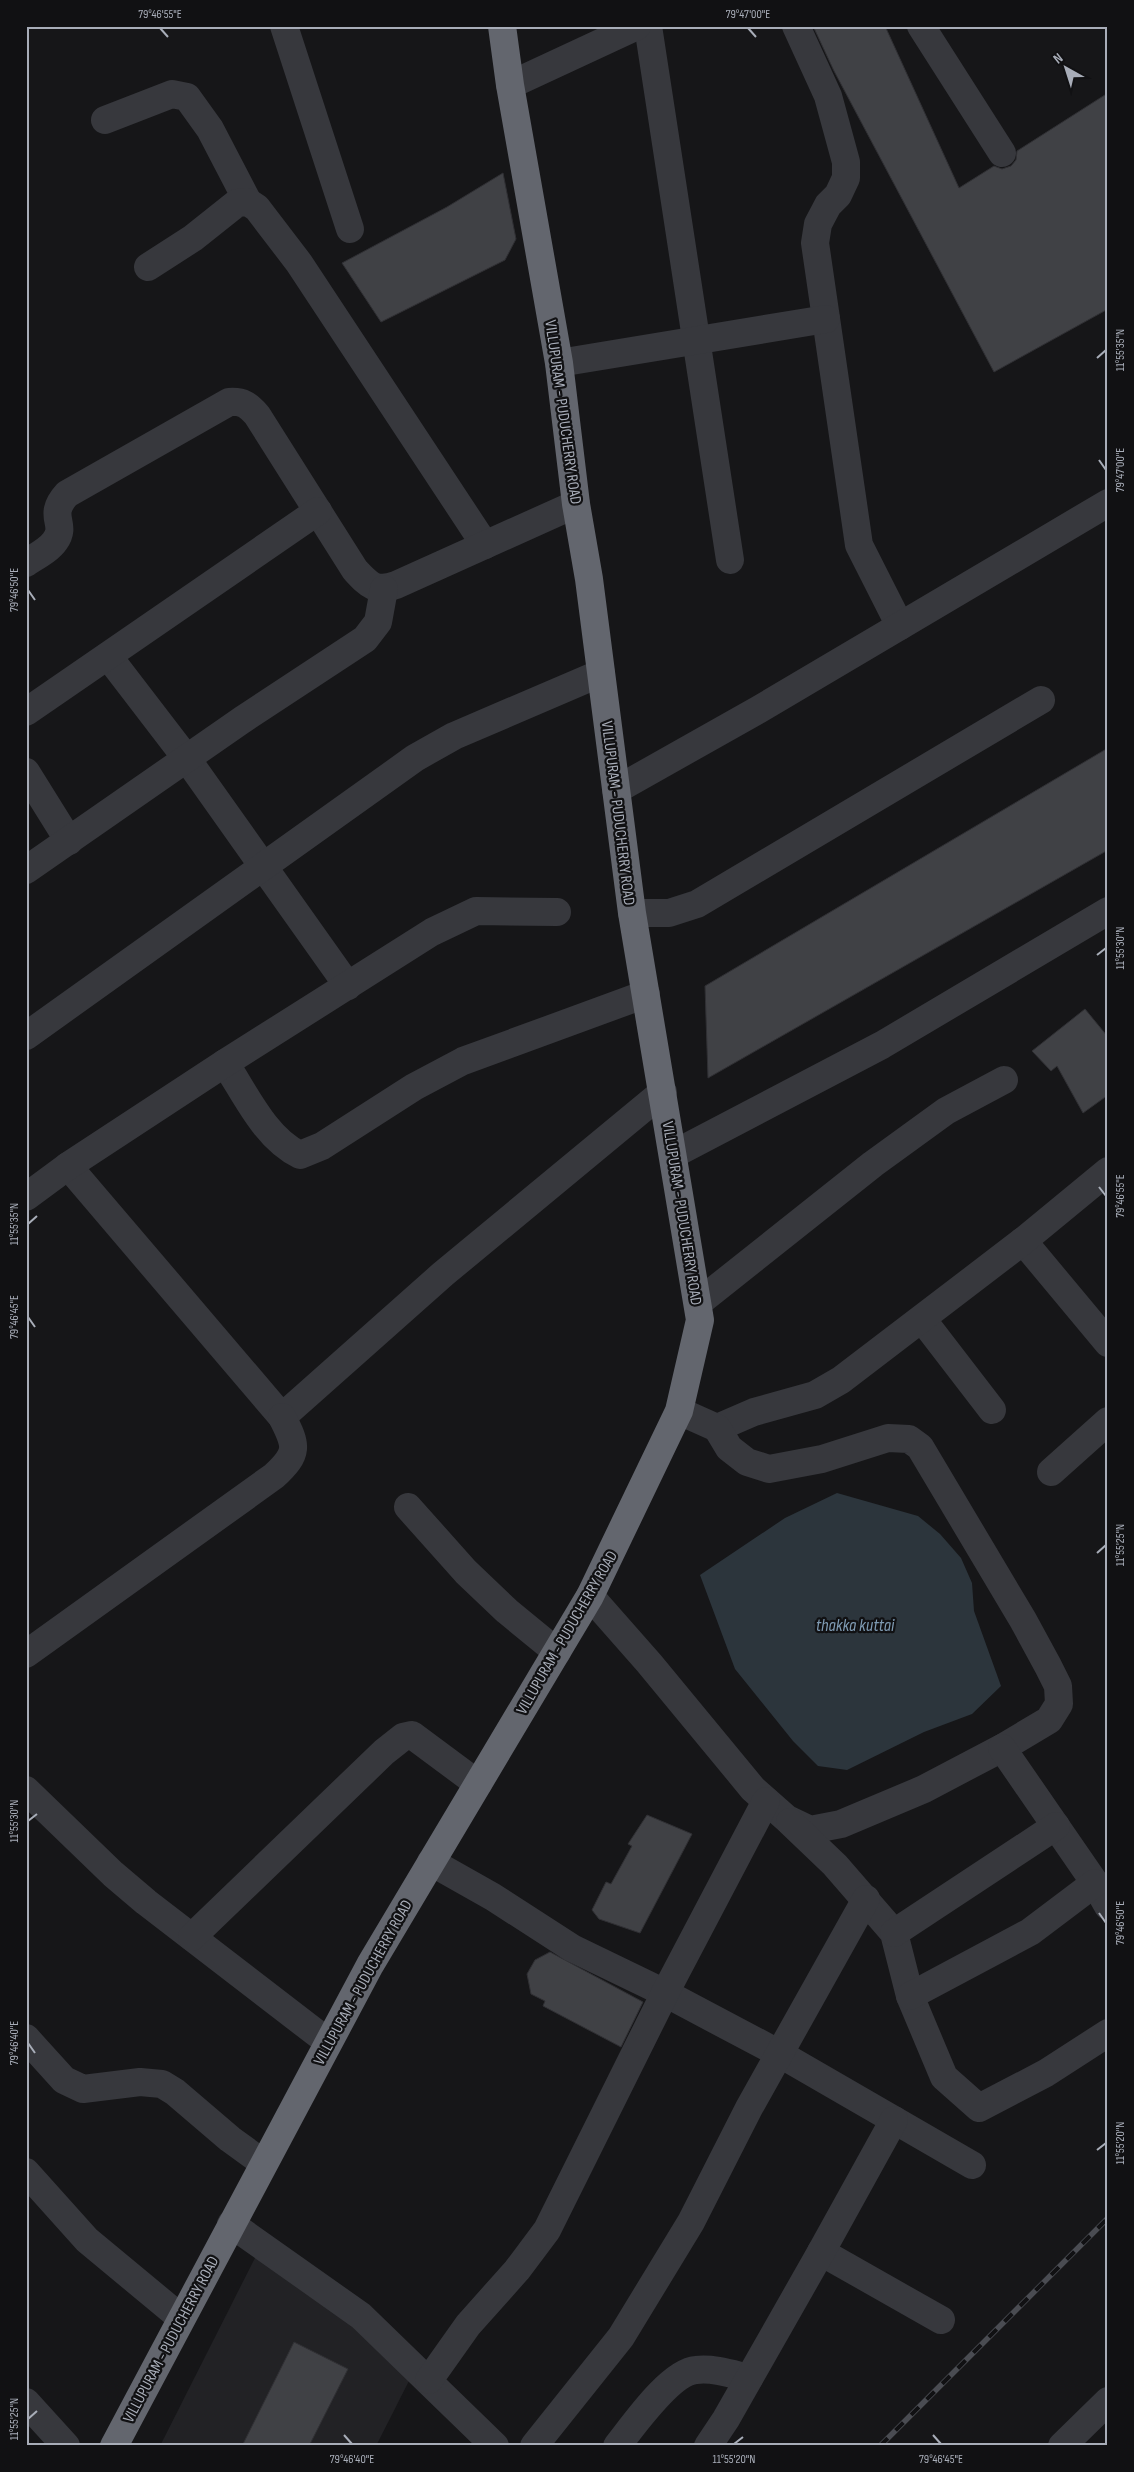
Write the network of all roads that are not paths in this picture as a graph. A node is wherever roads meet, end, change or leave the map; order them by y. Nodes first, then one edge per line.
1 (284, 26) edge
2 (502, 26) edge
3 (637, 26) edge
4 (648, 26) edge
5 (796, 26) edge
6 (921, 26) edge
7 (510, 85) junction
8 (105, 120) dead end
9 (1002, 152) dead end
10 (248, 202) junction
11 (350, 229) dead end
12 (148, 268) dead end
13 (826, 319) junction
14 (697, 340) junction
15 (559, 363) junction
16 (1108, 503) edge
17 (576, 504) junction
18 (318, 511) junction
19 (485, 545) junction
20 (730, 560) dead end
21 (26, 563) edge
22 (384, 589) junction
23 (900, 626) junction
24 (108, 656) junction
25 (601, 673) junction
26 (1041, 700) dead end
27 (26, 712) edge
28 (187, 759) junction
29 (26, 772) edge
30 (616, 790) junction
31 (69, 841) junction
32 (263, 866) junction
33 (26, 870) edge
34 (1108, 911) edge
35 (557, 912) dead end
36 (632, 913) junction
37 (348, 986) junction
38 (646, 994) junction
39 (26, 1036) edge
40 (225, 1063) junction
41 (1004, 1080) dead end
42 (663, 1092) junction
43 (674, 1154) junction
44 (68, 1166) junction
45 (1108, 1171) edge
46 (26, 1197) edge
47 (1023, 1241) junction
48 (698, 1303) junction
49 (922, 1319) junction
50 (1108, 1343) edge
51 (992, 1410) dead end
52 (679, 1411) junction
53 (282, 1417) junction
54 (1108, 1421) edge
55 (717, 1428) junction
56 (1050, 1472) dead end
57 (408, 1507) dead end
58 (590, 1596) junction
59 (556, 1652) junction
60 (26, 1654) edge
61 (1002, 1748) junction
62 (478, 1784) junction
63 (26, 1790) edge
64 (766, 1801) junction
65 (787, 1819) junction
66 (1056, 1826) junction
67 (431, 1862) junction
68 (1101, 1895) edge
69 (866, 1899) junction
70 (894, 1933) junction
71 (192, 1937) junction
72 (665, 1993) junction
73 (910, 1996) junction
74 (1108, 2034) edge
75 (26, 2038) edge
76 (328, 2042) junction
77 (780, 2054) junction
78 (894, 2120) junction
79 (263, 2163) junction
80 (972, 2165) dead end
81 (26, 2172) edge
82 (230, 2224) junction
83 (821, 2252) junction
84 (181, 2318) junction
85 (941, 2320) dead end
86 (749, 2378) junction
87 (429, 2380) junction
88 (1108, 2401) edge
89 (31, 2418) edge
90 (66, 2446) edge
91 (114, 2446) edge
92 (495, 2446) edge
93 (534, 2446) edge
94 (617, 2446) edge
95 (708, 2446) edge
96 (1062, 2446) edge

1 - 11 street
2 - 7 highway, VILLUPURAM - PUDUCHERRY ROAD
3 - 7 street
4 - 14 street
5 - 13 street
6 - 9 street
7 - 15 highway, VILLUPURAM - PUDUCHERRY ROAD
8 - 10 street
10 - 12 street
10 - 19 street
13 - 14 street
13 - 23 street
14 - 15 street
14 - 20 street
15 - 17 highway, VILLUPURAM - PUDUCHERRY ROAD
16 - 23 street
17 - 19 street
17 - 25 highway, VILLUPURAM - PUDUCHERRY ROAD
18 - 21 street
18 - 22 street
18 - 24 street
19 - 22 street
22 - 28 street
23 - 30 street
24 - 27 street
24 - 28 street
25 - 30 highway, VILLUPURAM - PUDUCHERRY ROAD
25 - 32 street
26 - 36 street
28 - 31 street
28 - 32 street
29 - 31 street
30 - 36 highway, VILLUPURAM - PUDUCHERRY ROAD
31 - 33 street
32 - 37 street
32 - 39 street
34 - 43 street
35 - 37 street
36 - 38 highway, VILLUPURAM - PUDUCHERRY ROAD
37 - 40 street
38 - 40 street
38 - 42 highway, VILLUPURAM - PUDUCHERRY ROAD
40 - 44 street
41 - 48 street
42 - 43 highway, VILLUPURAM - PUDUCHERRY ROAD
42 - 53 street
43 - 48 highway, VILLUPURAM - PUDUCHERRY ROAD
44 - 46 street
44 - 53 street
45 - 47 street
47 - 49 street
47 - 50 street
48 - 52 highway, VILLUPURAM - PUDUCHERRY ROAD
49 - 51 street
49 - 55 street
52 - 55 street
52 - 58 highway, VILLUPURAM - PUDUCHERRY ROAD
53 - 60 street
54 - 56 street
55 - 61 street
57 - 59 street
58 - 59 highway, VILLUPURAM - PUDUCHERRY ROAD
58 - 64 street
59 - 62 highway, VILLUPURAM - PUDUCHERRY ROAD
61 - 65 street
61 - 66 street
62 - 67 highway, VILLUPURAM - PUDUCHERRY ROAD
62 - 71 street
63 - 71 street
64 - 65 street
64 - 72 street
65 - 69 street
66 - 68 street
66 - 70 street
67 - 72 street
67 - 76 highway, VILLUPURAM - PUDUCHERRY ROAD
68 - 73 street
69 - 70 street
69 - 77 street
70 - 73 street
71 - 76 street
72 - 77 street
72 - 87 street
73 - 74 street
75 - 79 street
76 - 79 highway, VILLUPURAM - PUDUCHERRY ROAD
77 - 78 street
77 - 93 street
78 - 80 street
78 - 83 street
79 - 82 highway, VILLUPURAM - PUDUCHERRY ROAD
81 - 84 street
82 - 84 highway, VILLUPURAM - PUDUCHERRY ROAD
82 - 87 street
83 - 85 street
83 - 86 street
84 - 91 highway, VILLUPURAM - PUDUCHERRY ROAD
86 - 94 street
86 - 95 street
87 - 92 street
88 - 96 street
89 - 90 street

